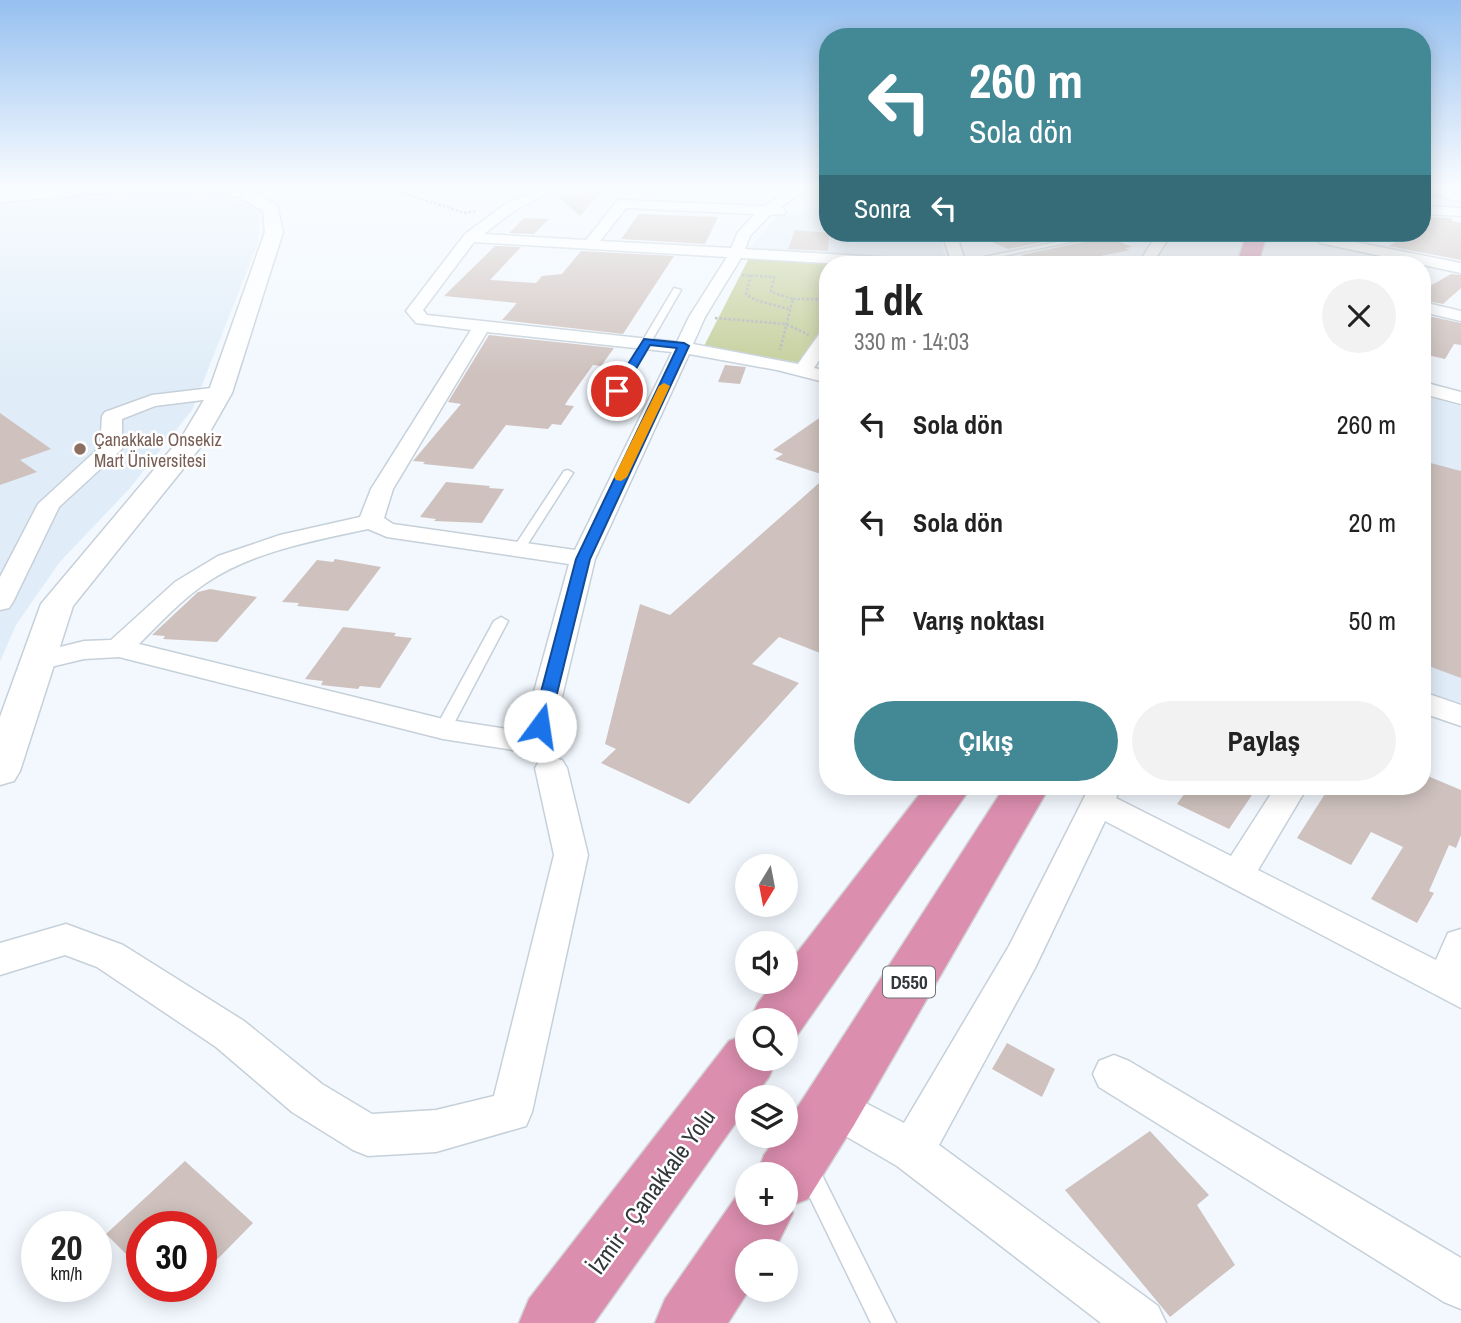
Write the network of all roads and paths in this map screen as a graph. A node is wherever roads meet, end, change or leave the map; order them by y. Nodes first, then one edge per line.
1 (268, 250) edge
2 (460, 250) edge
3 (642, 250) edge
4 (740, 250) edge
5 (1026, 250) edge
6 (1365, 250) edge
7 (1434, 250) edge
8 (994, 256) edge
9 (1398, 256) edge
10 (1461, 256) edge
11 (733, 258) junction
12 (819, 261) edge
13 (1431, 262) edge
14 (1461, 268) edge
15 (751, 275) junction
16 (677, 290) dead end
17 (819, 298) edge
18 (793, 299) junction
19 (816, 299) junction
20 (819, 302) edge
21 (789, 309) junction
22 (1431, 309) edge
23 (1461, 316) edge
24 (697, 317) junction
25 (786, 324) junction
26 (481, 328) junction
27 (647, 342) junction
28 (684, 346) junction
29 (819, 347) edge
30 (777, 364) junction
31 (803, 370) junction
32 (819, 374) edge
33 (1431, 390) edge
34 (617, 391) dead end
35 (220, 393) junction
36 (1461, 398) edge
37 (568, 473) dead end
38 (372, 521) junction
39 (519, 550) junction
40 (583, 559) junction
41 (0, 602) edge
42 (501, 621) dead end
43 (119, 648) junction
44 (38, 661) junction
45 (1431, 705) edge
46 (1461, 716) edge
47 (443, 729) junction
48 (551, 768) dead end
49 (0, 771) edge
50 (943, 795) edge
51 (1023, 795) edge
52 (1102, 795) edge
53 (1104, 795) edge
54 (1286, 795) edge
55 (1237, 875) junction
56 (1461, 944) edge
57 (0, 959) edge
58 (1453, 987) edge
59 (786, 1008) edge
60 (740, 1071) edge
61 (1114, 1074) dead end
62 (833, 1106) junction
63 (912, 1150) junction
64 (796, 1162) edge
65 (798, 1175) edge
66 (754, 1225) edge
67 (1461, 1284) edge
68 (553, 1323) edge
69 (688, 1323) edge
70 (884, 1323) edge
71 (1141, 1323) edge

1 - 35 street
2 - 26 street
3 - 11 street
4 - 11 street
5 - 8 lane
6 - 9 street
7 - 10 street
11 - 12 street
11 - 15 path
11 - 24 street
13 - 14 street
15 - 18 path
15 - 21 path
16 - 27 lane
17 - 19 path
18 - 19 path
18 - 21 path
19 - 20 path
21 - 25 path
22 - 23 street
24 - 25 path
24 - 28 street
25 - 30 path
26 - 27 street
26 - 38 street
27 - 28 street
27 - 34 lane
28 - 30 street
28 - 40 street
29 - 31 street
30 - 31 street
31 - 32 street
33 - 36 street
35 - 41 street
35 - 44 street
37 - 39 lane
38 - 39 street
38 - 43 street
39 - 40 street
40 - 47 street
42 - 47 lane
43 - 44 street
43 - 47 street
44 - 49 street
45 - 46 street
48 - 57 street
50 - 59 highway
51 - 62 highway, D550
52 - 63 street
53 - 55 street
54 - 55 street
55 - 58 street
56 - 58 street
60 - 68 highway, İzmir - Çanakkale Yolu
61 - 67 street
62 - 63 street
62 - 64 highway, D550
63 - 71 street
65 - 70 lane
66 - 69 highway

